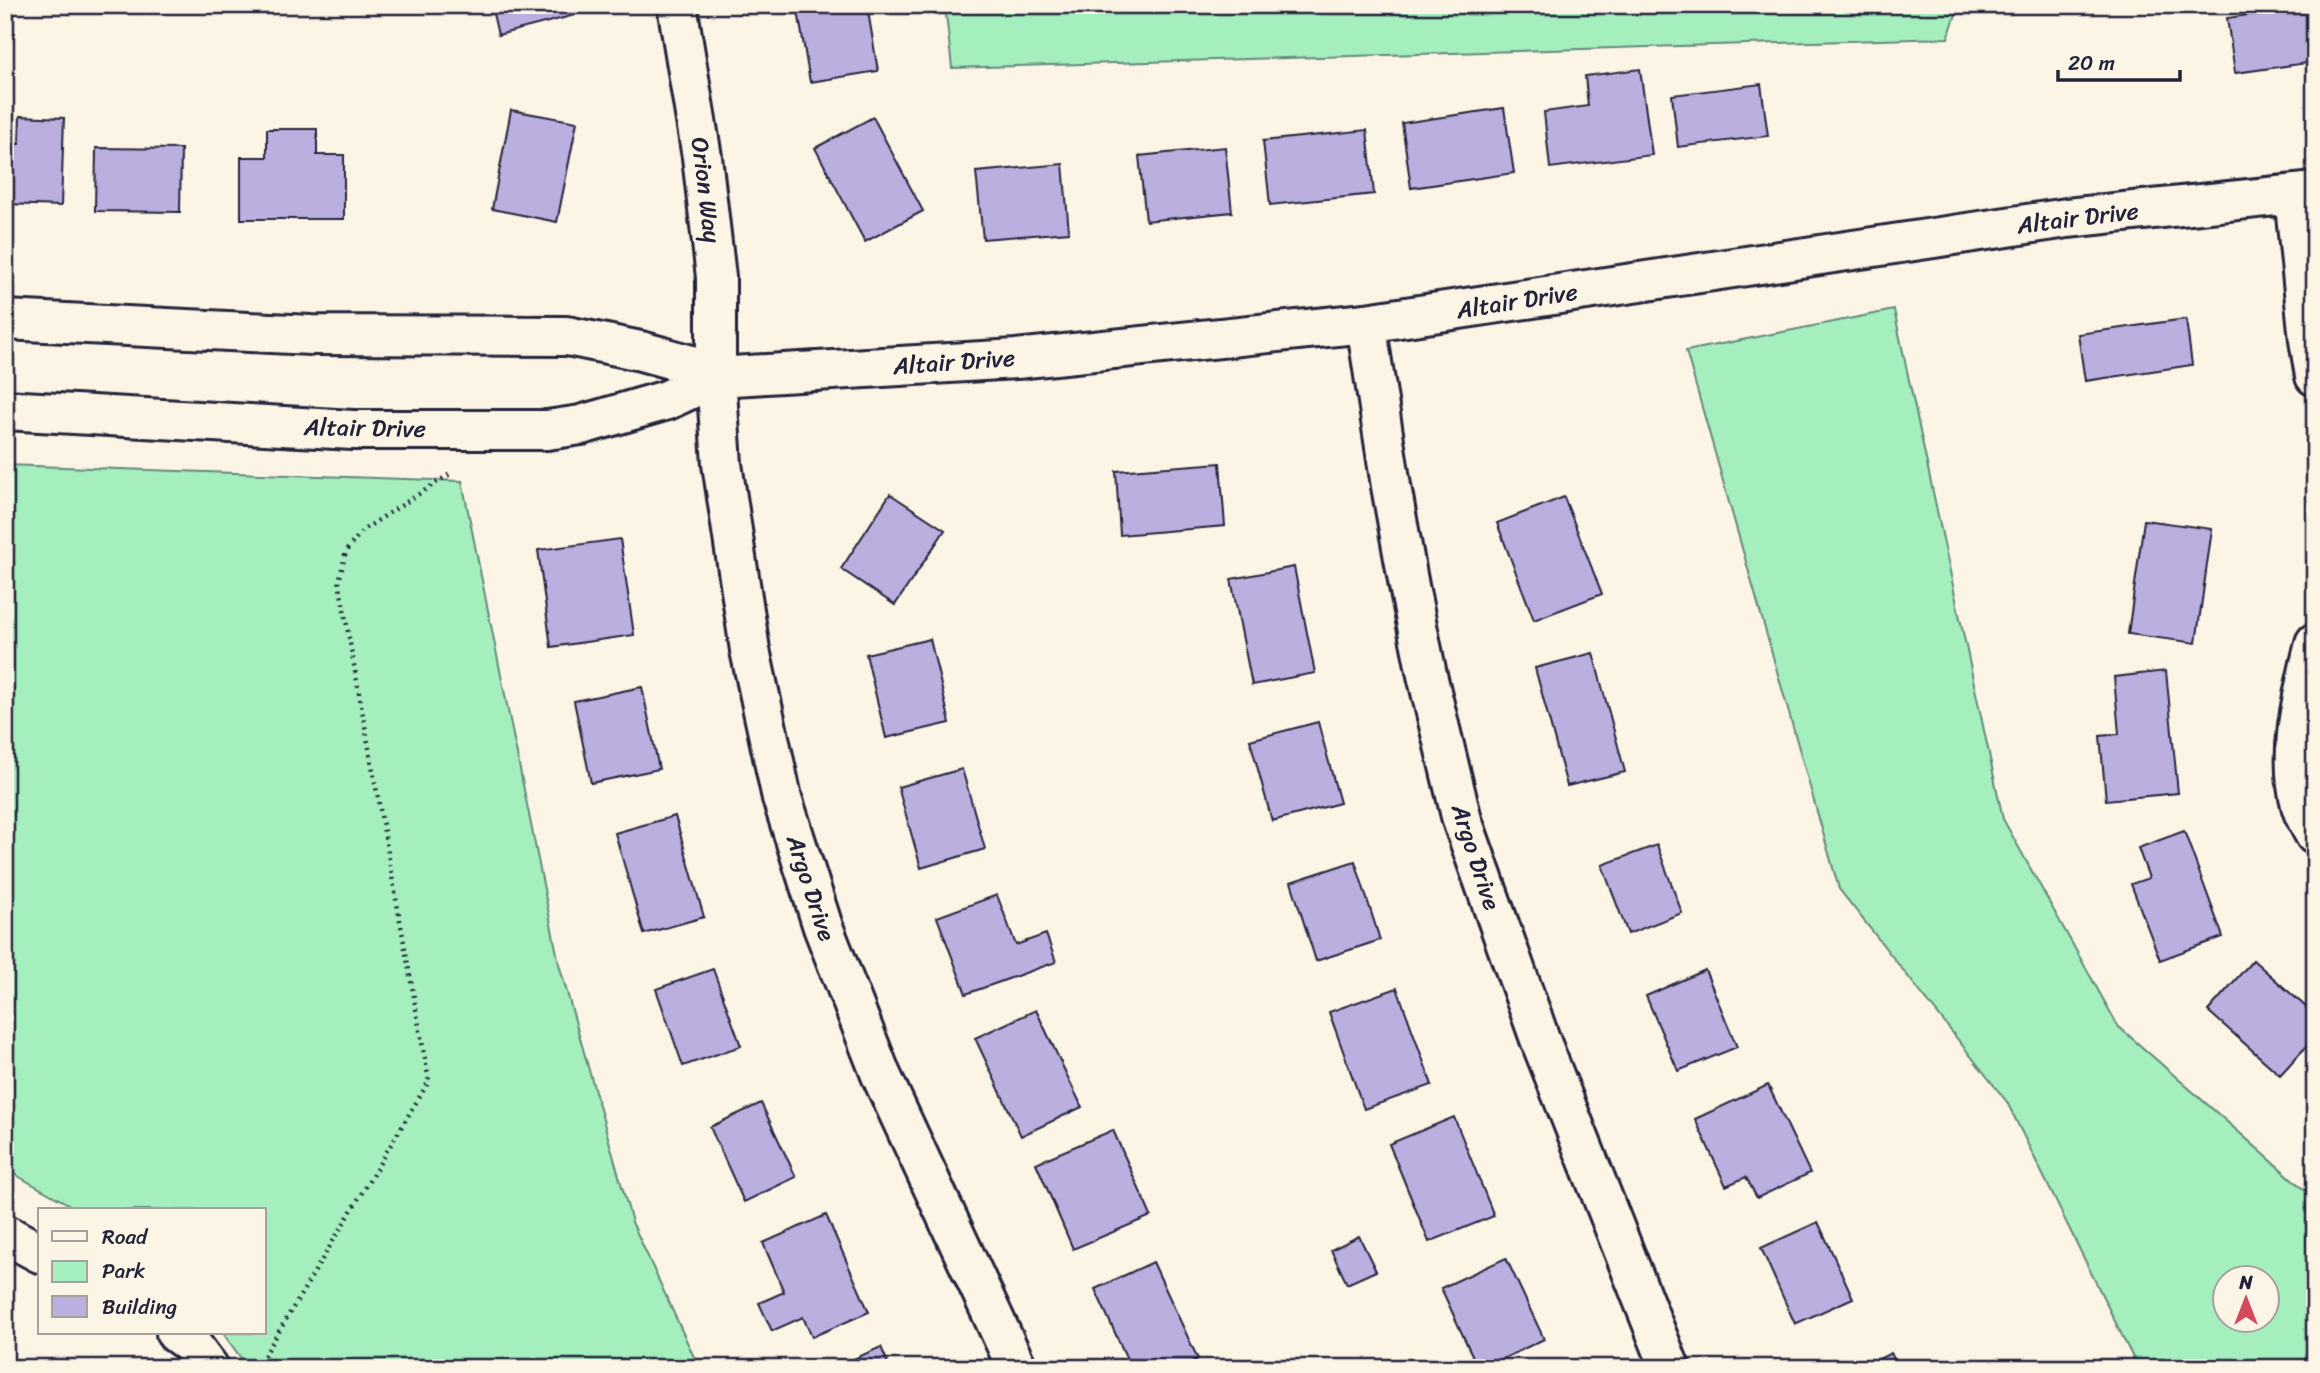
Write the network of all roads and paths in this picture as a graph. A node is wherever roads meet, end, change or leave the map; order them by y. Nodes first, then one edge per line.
1 (677, 5) edge
2 (2304, 193) edge
3 (5, 320) edge
4 (1366, 323) junction
5 (2315, 376) edge
6 (716, 377) junction
7 (5, 410) edge
8 (456, 470) dead end
9 (2315, 643) edge
10 (2315, 835) edge
11 (5, 1234) edge
12 (38, 1252) edge
13 (178, 1334) edge
14 (209, 1368) edge
15 (257, 1368) edge
16 (1017, 1368) edge
17 (1670, 1368) edge

1 - 6 street, Orion Way
2 - 4 street, Altair Drive
2 - 5 street
3 - 6 street, Altair Drive
4 - 6 street, Altair Drive
4 - 17 street, Argo Drive
6 - 7 street, Altair Drive
6 - 16 street, Argo Drive
8 - 15 path
9 - 10 street
11 - 12 street
13 - 14 street

